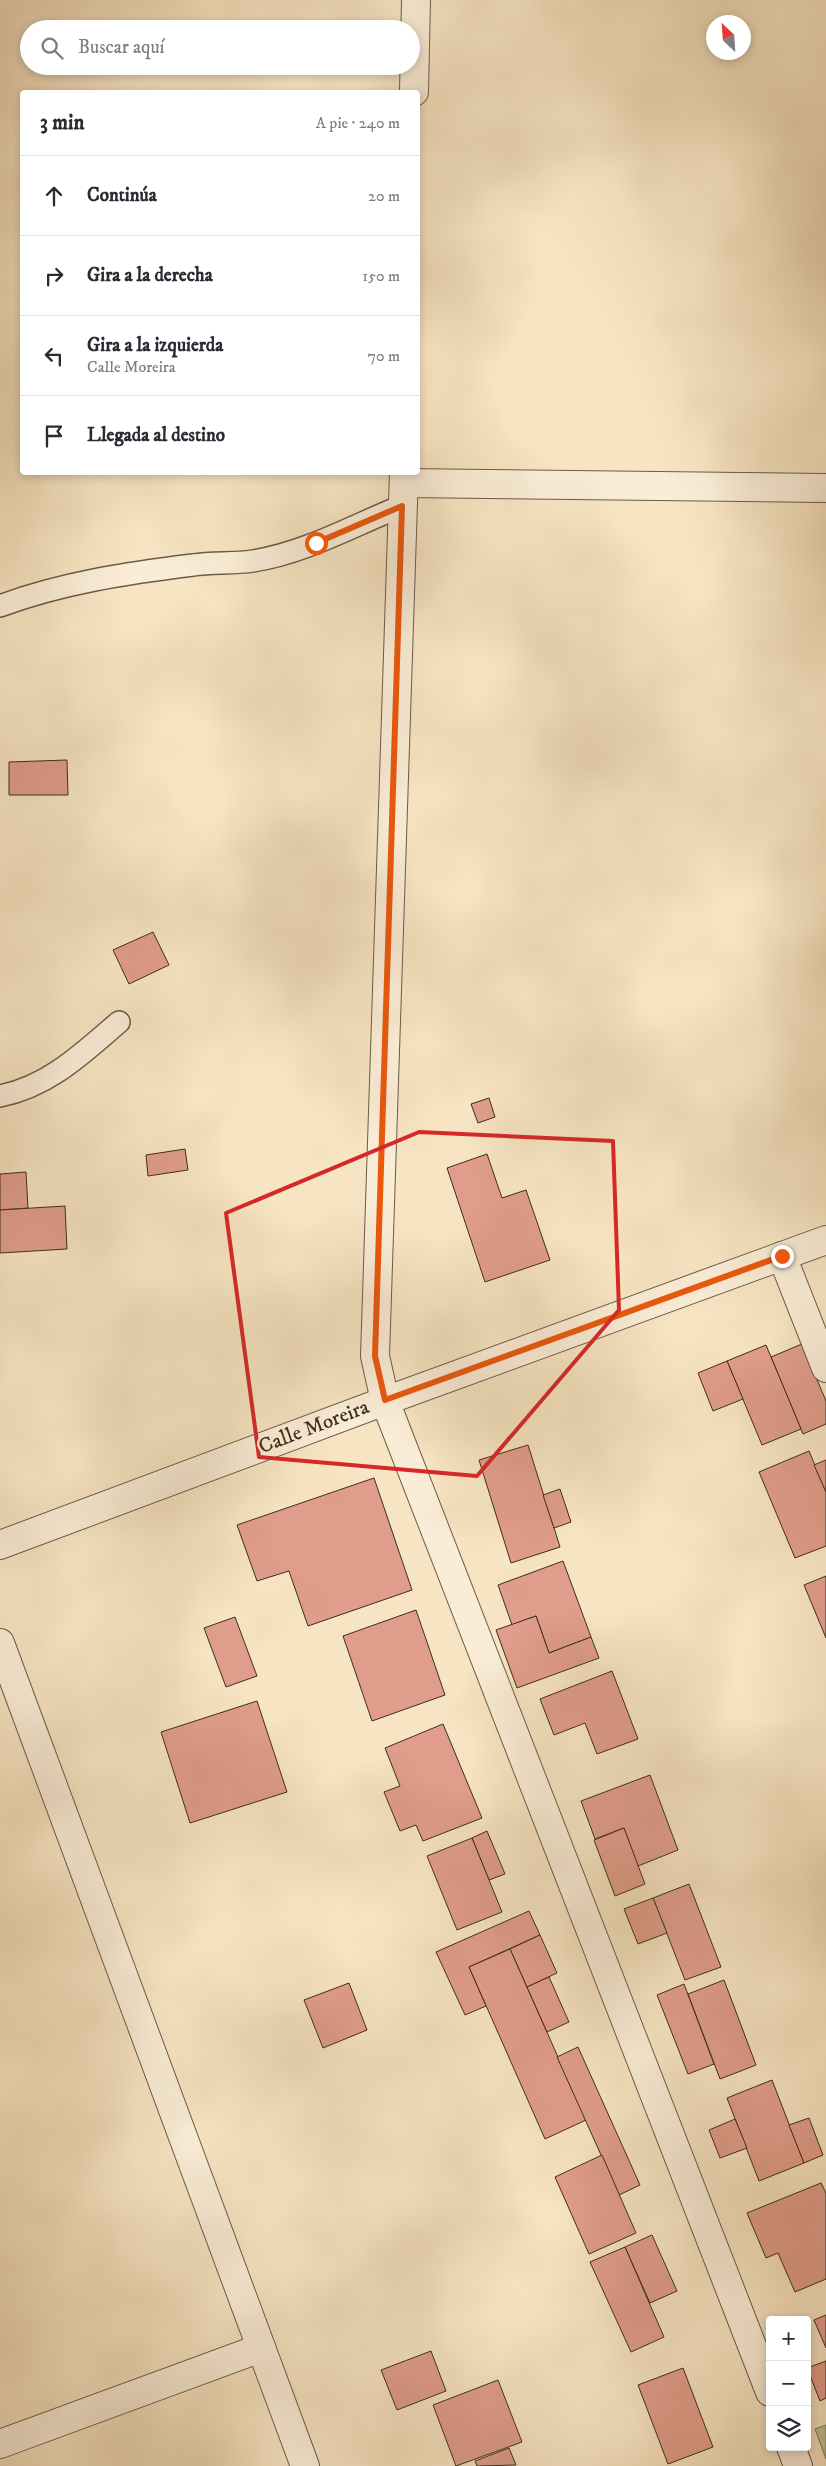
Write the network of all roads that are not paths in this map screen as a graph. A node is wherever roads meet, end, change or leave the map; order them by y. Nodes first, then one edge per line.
1 (416, 0) edge
2 (416, 20) edge
3 (414, 75) edge
4 (414, 90) edge
5 (403, 487) edge
6 (826, 488) edge
7 (0, 606) edge
8 (119, 1022) dead end
9 (0, 1096) edge
10 (826, 1240) edge
11 (782, 1256) junction
12 (826, 1368) edge
13 (385, 1400) junction
14 (0, 1545) edge
15 (0, 1643) edge
16 (261, 2348) junction
17 (766, 2382) edge
18 (0, 2444) edge
19 (792, 2451) edge
20 (305, 2466) edge
21 (798, 2466) edge

1 - 2 street
3 - 4 street
5 - 6 street
5 - 7 lane
5 - 13 street
8 - 9 lane
10 - 11 street, Calle Moreira
11 - 12 street
11 - 13 street, Calle Moreira
13 - 14 street, Calle Moreira
13 - 17 street
15 - 16 street
16 - 18 street
16 - 20 street
19 - 21 street

